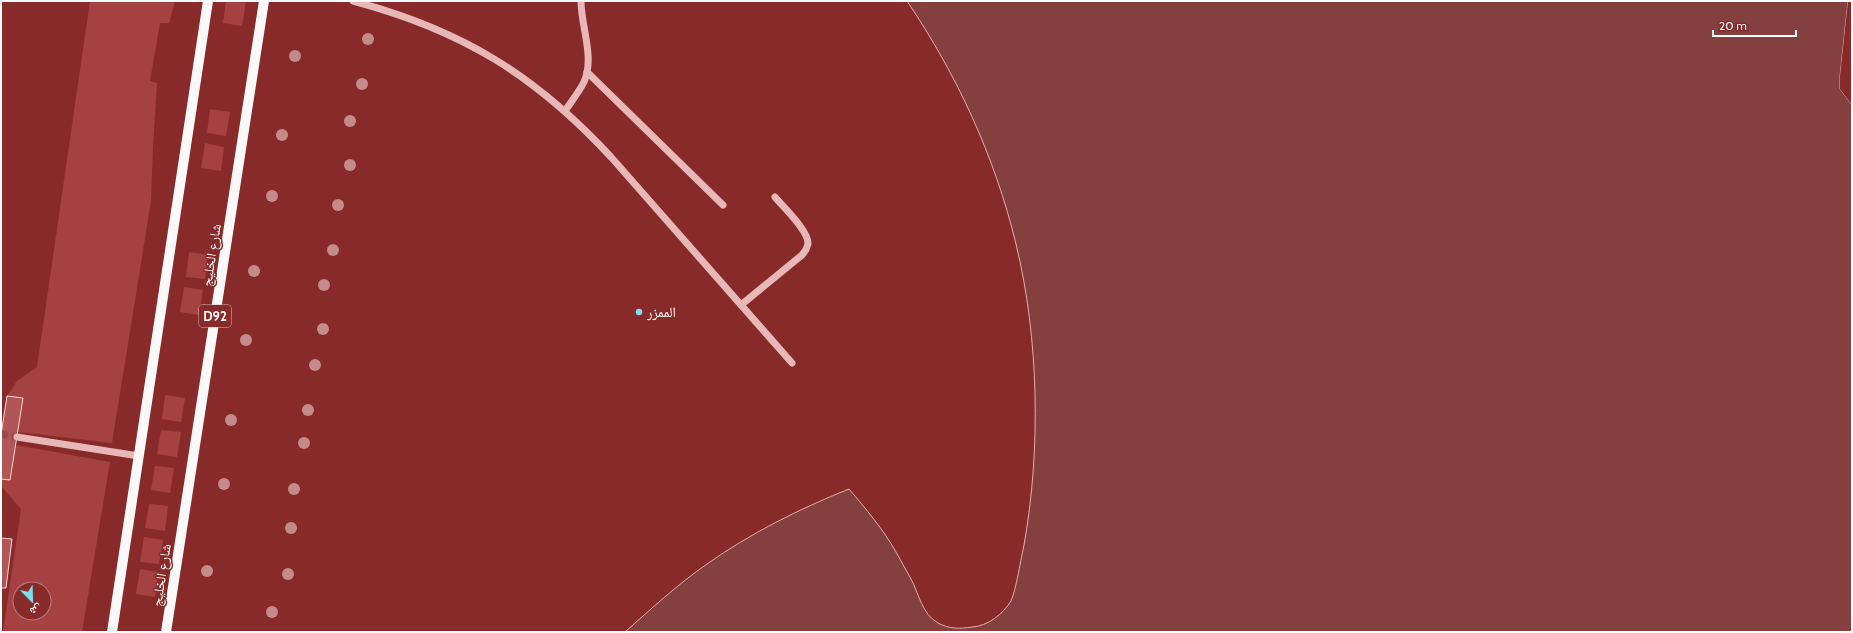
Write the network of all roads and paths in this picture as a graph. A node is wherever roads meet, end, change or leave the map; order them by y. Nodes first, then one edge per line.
1 (208, 1) edge
2 (264, 1) edge
3 (353, 1) edge
4 (581, 1) edge
5 (587, 72) junction
6 (565, 111) junction
7 (775, 197) dead end
8 (723, 205) dead end
9 (741, 305) junction
10 (792, 363) dead end
11 (17, 437) tunnel mouth
12 (138, 456) junction
13 (112, 632) edge
14 (166, 632) edge

1 - 12 main road
2 - 14 main road, شارع الخليج / D92
3 - 6 lane
4 - 5 lane
5 - 6 lane
5 - 8 lane
6 - 9 lane
7 - 9 lane
9 - 10 lane
11 - 12 lane
12 - 13 main road

